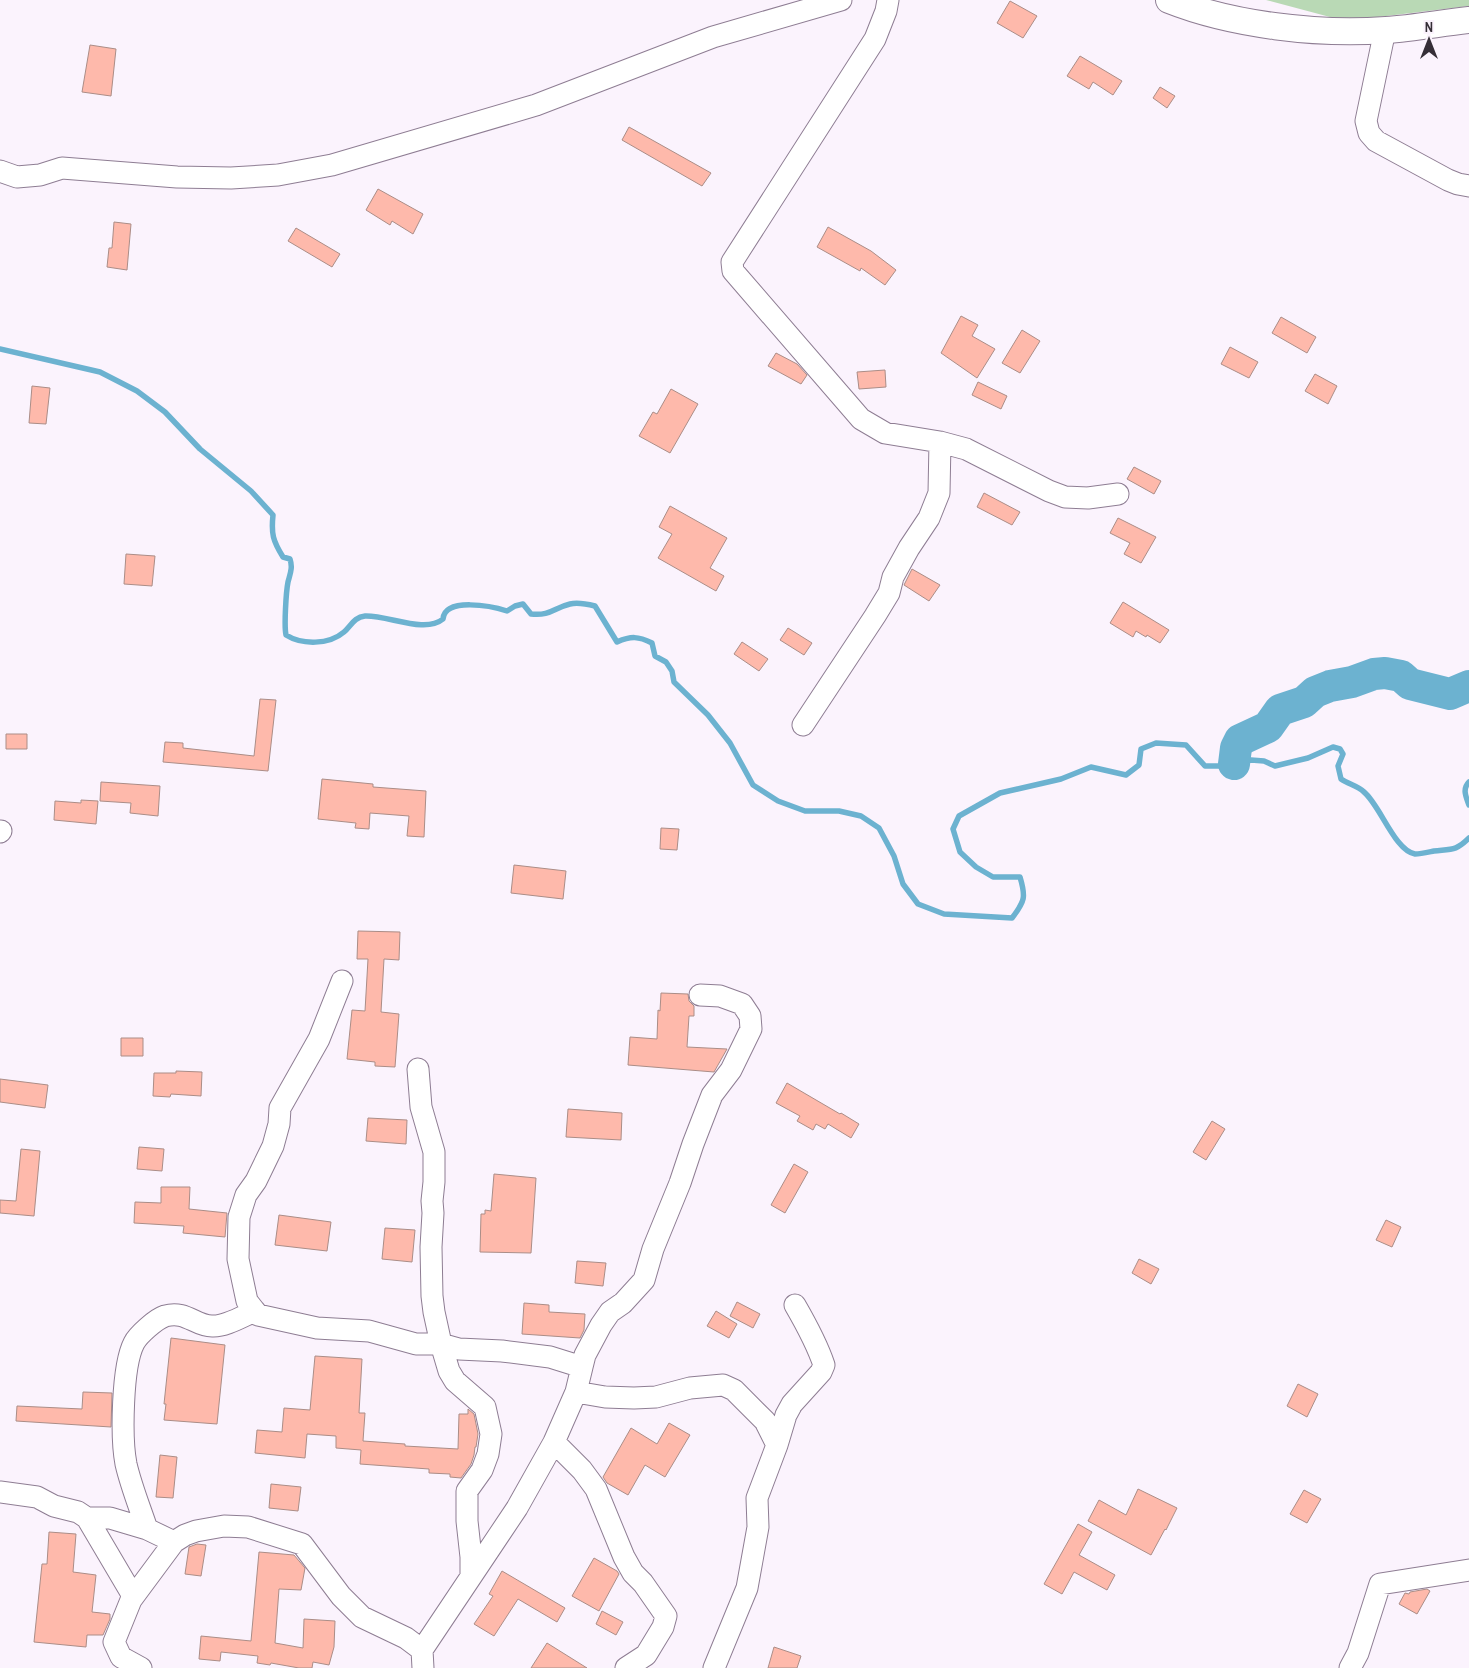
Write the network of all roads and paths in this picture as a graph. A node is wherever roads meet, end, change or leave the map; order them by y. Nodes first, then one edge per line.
1 (841, 0) edge
2 (888, 0) edge
3 (1169, 0) edge
4 (1469, 20) edge
5 (1385, 30) junction
6 (0, 171) edge
7 (1469, 186) edge
8 (940, 442) junction
9 (1118, 494) dead end
10 (802, 725) dead end
11 (342, 981) dead end
12 (700, 996) dead end
13 (418, 1069) dead end
14 (795, 1305) dead end
15 (254, 1310) junction
16 (441, 1344) junction
17 (582, 1366) junction
18 (576, 1392) junction
19 (554, 1442) junction
20 (777, 1445) junction
21 (0, 1492) edge
22 (87, 1518) junction
23 (147, 1529) junction
24 (174, 1542) junction
25 (1469, 1570) edge
26 (471, 1577) junction
27 (133, 1596) junction
28 (423, 1659) edge
29 (141, 1668) edge
30 (626, 1668) edge
31 (714, 1668) edge
32 (1350, 1668) edge

1 - 6 street
2 - 8 street
3 - 5 street
4 - 5 street
5 - 7 street
8 - 9 street
8 - 10 street
11 - 15 street
12 - 17 street
13 - 16 street
14 - 20 street
15 - 16 street
15 - 23 street
16 - 17 street
16 - 26 street
17 - 18 street
18 - 19 street
18 - 20 street
19 - 26 street
19 - 30 street
20 - 31 street
21 - 22 street
22 - 23 street
22 - 27 street
23 - 24 street
24 - 27 street
24 - 28 street
25 - 32 street
26 - 28 street
27 - 29 street

